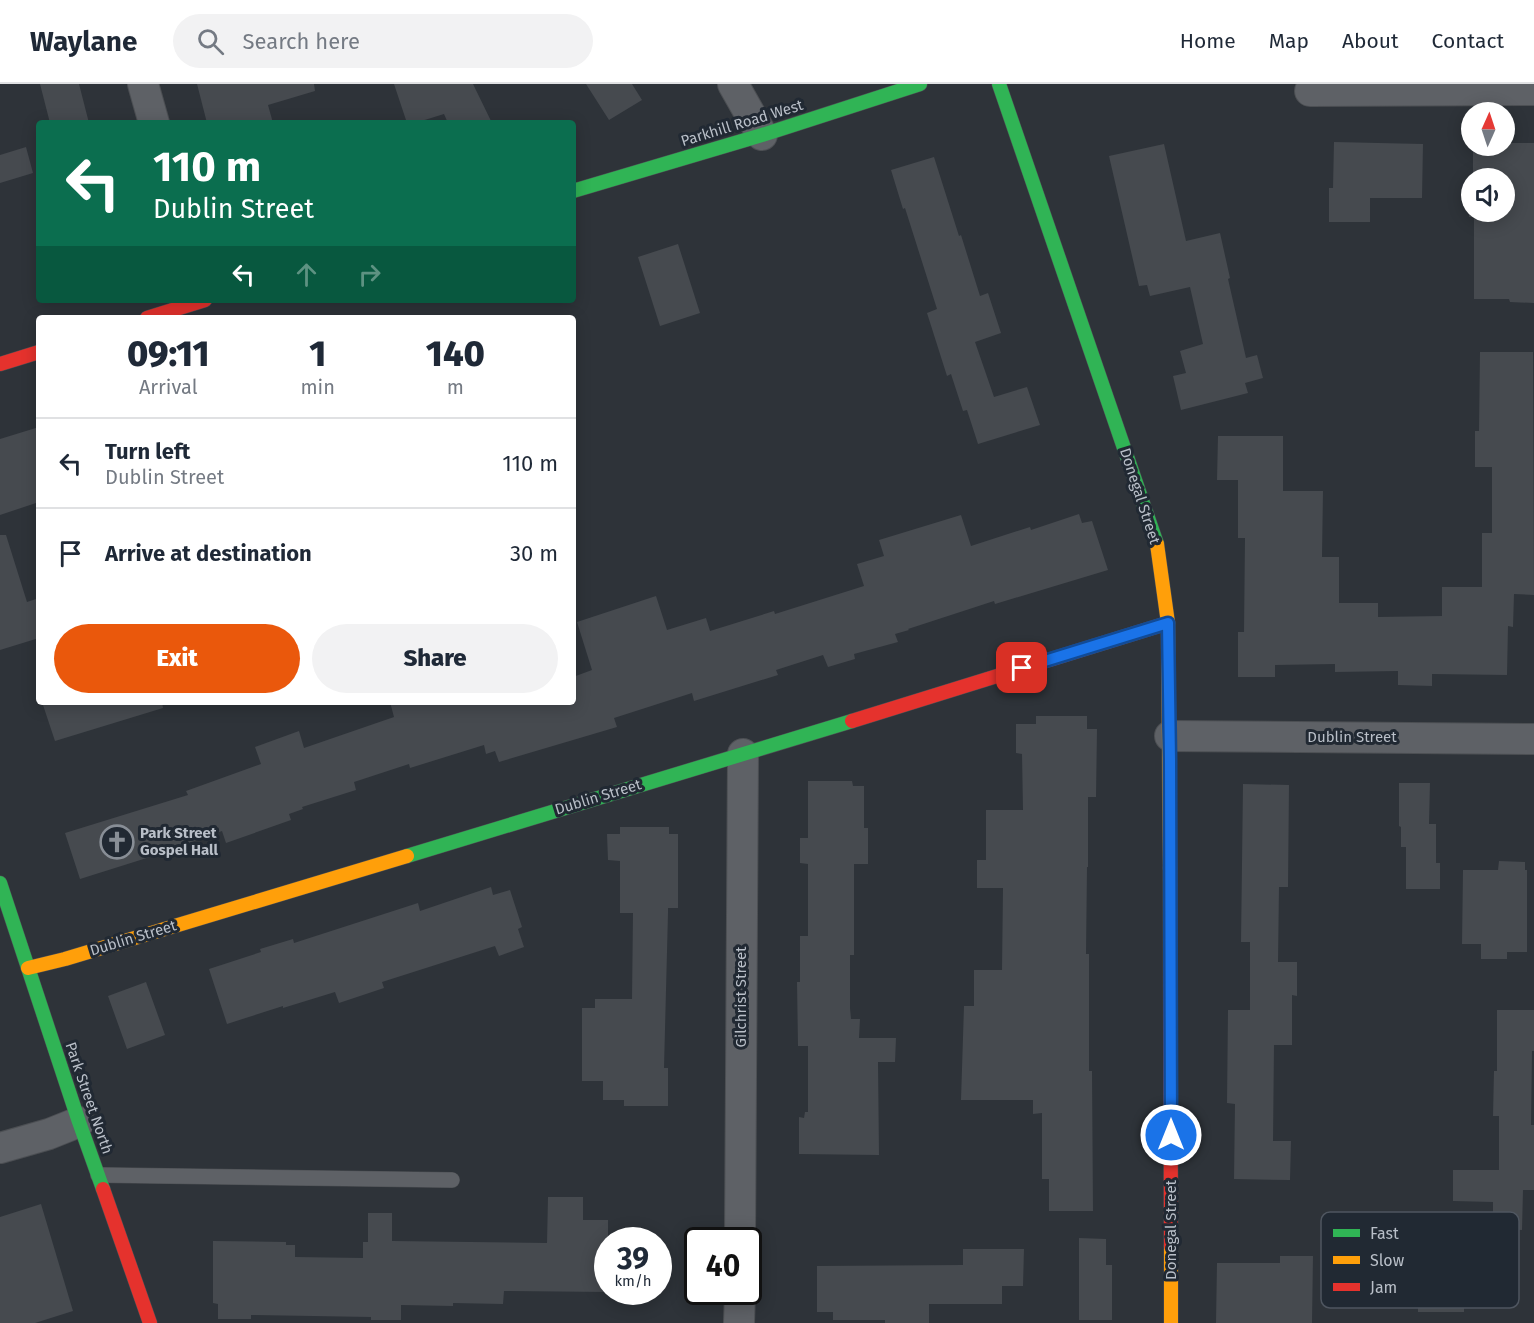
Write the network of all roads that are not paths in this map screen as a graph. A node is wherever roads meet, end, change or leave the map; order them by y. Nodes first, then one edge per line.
1 (143, 84) edge
2 (733, 84) edge
3 (920, 84) edge
4 (999, 84) edge
5 (1534, 90) edge
6 (1310, 91) dead end
7 (153, 120) edge
8 (762, 135) junction
9 (576, 190) edge
10 (194, 303) edge
11 (156, 315) edge
12 (36, 353) edge
13 (0, 364) edge
14 (1168, 623) junction
15 (1170, 736) junction
16 (1534, 739) edge
17 (743, 754) junction
18 (0, 883) edge
19 (28, 968) junction
20 (80, 1122) junction
21 (0, 1148) edge
22 (98, 1175) junction
23 (452, 1180) dead end
24 (740, 1227) edge
25 (740, 1305) edge
26 (150, 1323) edge
27 (739, 1323) edge
28 (1171, 1323) edge

1 - 7 street
2 - 8 street
3 - 8 street, Parkhill Road West
4 - 14 street, Donegal Street
5 - 6 street
8 - 9 street, Parkhill Road West
10 - 11 street
12 - 13 street
14 - 15 street, Donegal Street
14 - 17 street, Dublin Street
15 - 16 street, Dublin Street
15 - 28 street, Donegal Street
17 - 19 street, Dublin Street
17 - 24 street, Gilchrist Street
18 - 19 street, Park Street North
19 - 20 street, Park Street North
20 - 21 street
20 - 22 street, Park Street North
22 - 23 lane
22 - 26 street, Park Street North
25 - 27 street

